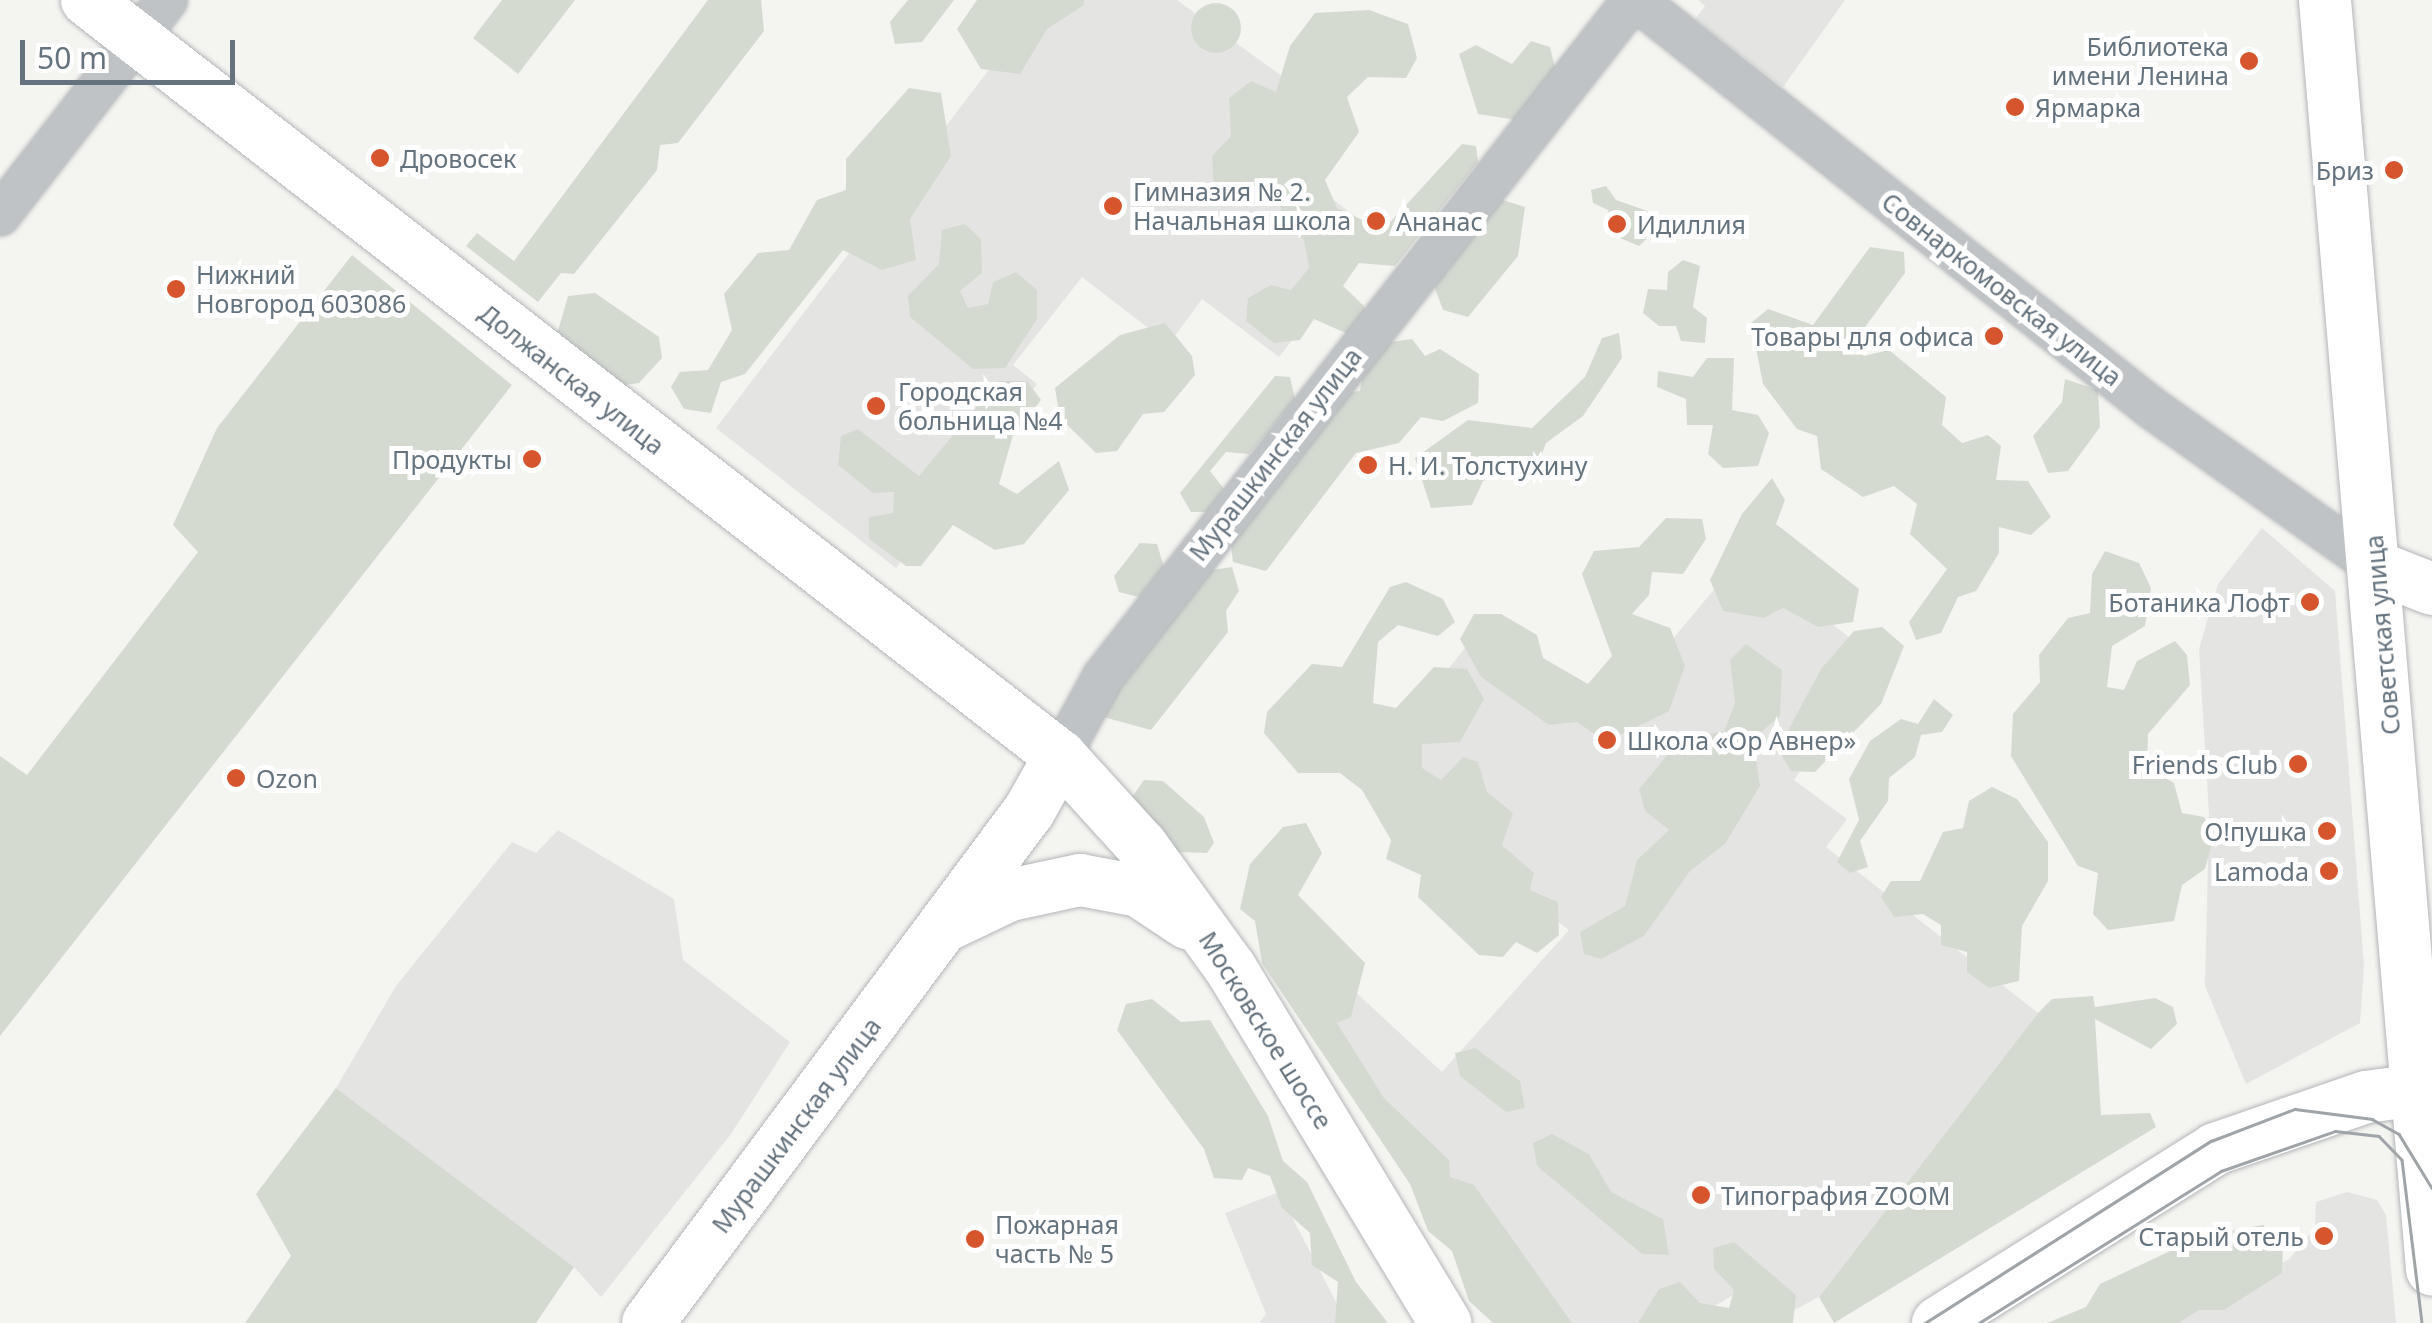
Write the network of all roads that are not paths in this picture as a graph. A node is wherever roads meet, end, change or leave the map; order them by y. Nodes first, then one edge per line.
1 (87, 0) edge
2 (1634, 0) edge
3 (2325, 0) edge
4 (152, 18) edge
5 (0, 216) edge
6 (2376, 567) junction
7 (2432, 589) edge
8 (1060, 756) junction
9 (944, 927) junction
10 (1208, 936) junction
11 (2425, 1089) edge
12 (2432, 1270) edge
13 (648, 1323) edge
14 (1445, 1323) edge
15 (1938, 1323) edge

1 - 4 main road, Должанская улица
2 - 6 street, Совнаркомовская улица
2 - 8 street, Мурашкинская улица
3 - 6 main road, Советская улица
4 - 5 street
4 - 8 main road, Должанская улица
6 - 7 main road
6 - 11 main road, Советская улица
8 - 9 main road, Мурашкинская улица
8 - 10 main road, Московское шоссе
9 - 10 main road, Мурашкинская улица
9 - 13 main road, Мурашкинская улица
10 - 14 main road, Московское шоссе
11 - 12 main road, Советская улица
11 - 15 main road

